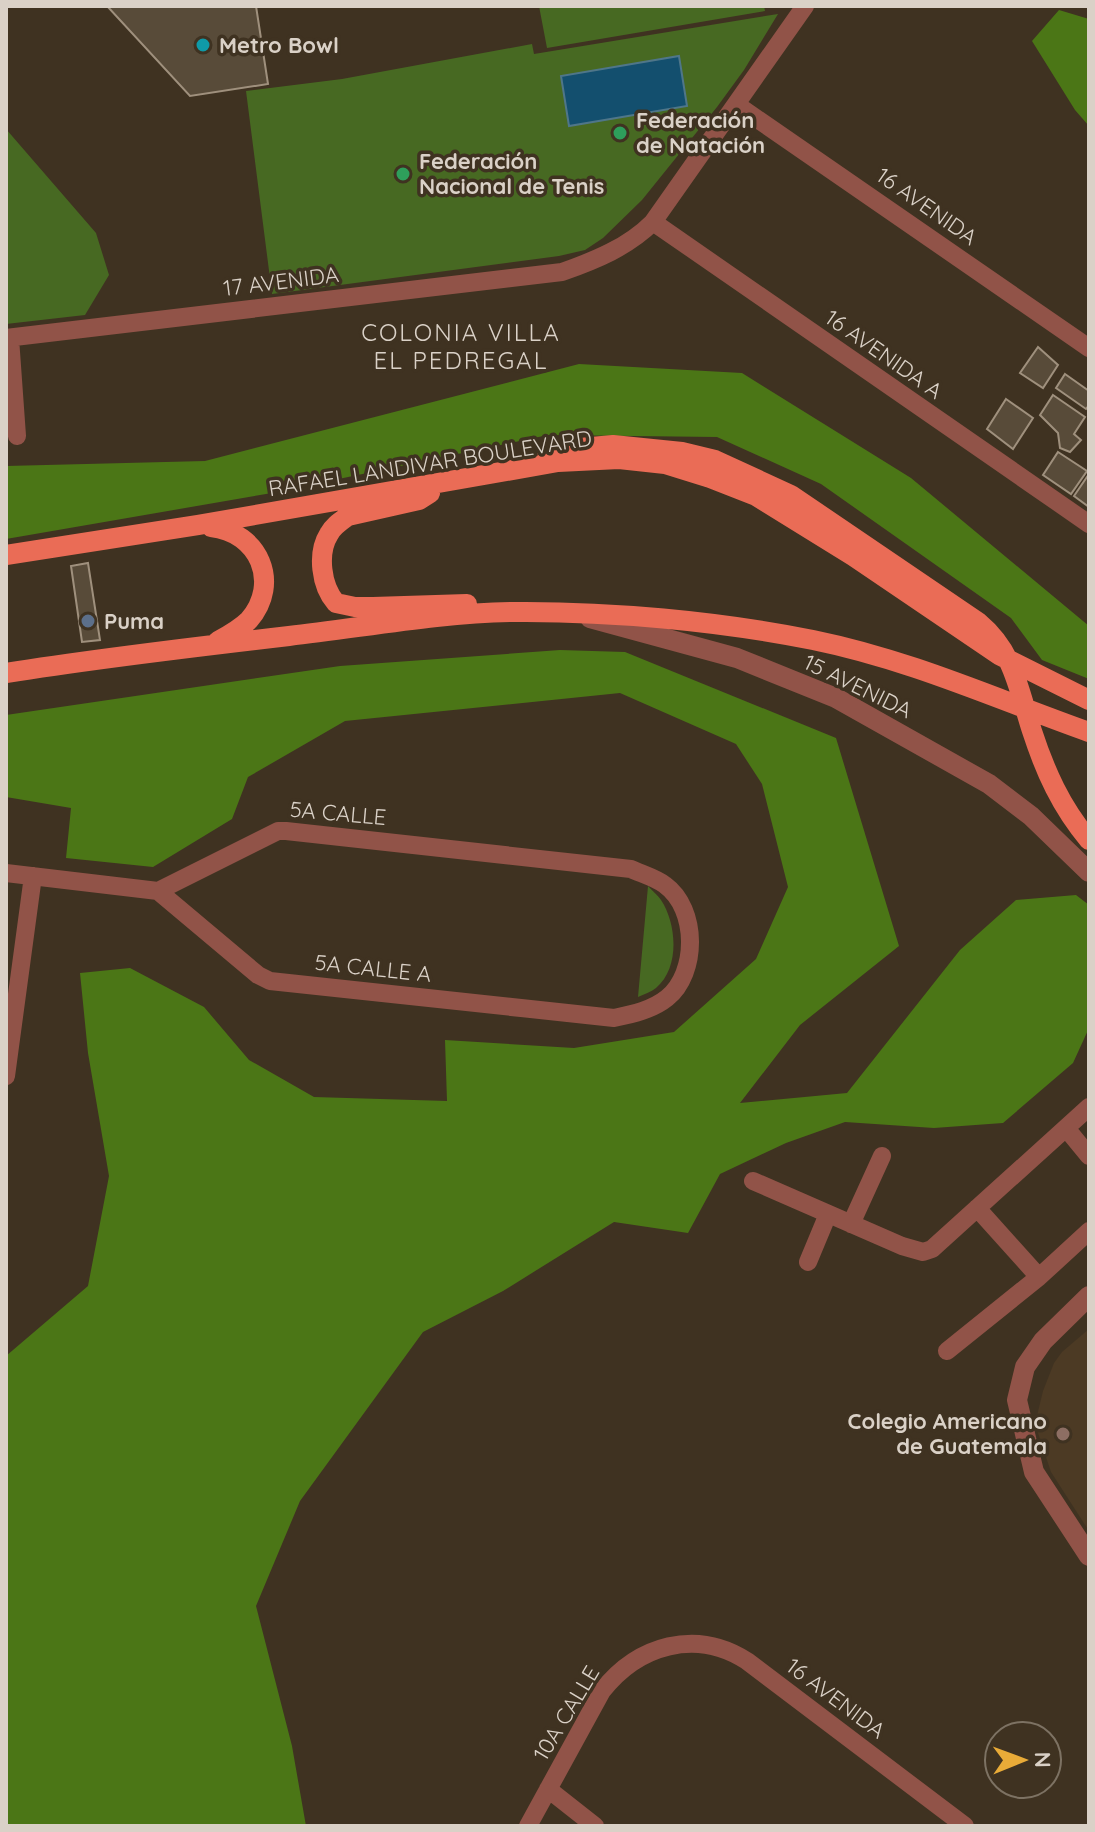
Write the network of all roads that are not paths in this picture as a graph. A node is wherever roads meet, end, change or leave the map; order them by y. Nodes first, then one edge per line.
1 (805, 6) edge
2 (737, 105) junction
3 (653, 222) junction
4 (8, 338) edge
5 (1089, 348) edge
6 (17, 436) dead end
7 (472, 477) junction
8 (450, 481) junction
9 (1089, 524) edge
10 (198, 525) junction
11 (6, 555) edge
12 (509, 612) junction
13 (569, 613) junction
14 (211, 645) junction
15 (6, 673) edge
16 (1089, 700) edge
17 (1089, 732) edge
18 (1089, 840) edge
19 (1089, 872) edge
20 (6, 873) edge
21 (33, 876) junction
22 (158, 891) junction
23 (614, 1018) joint
24 (6, 1076) edge
25 (1089, 1107) edge
26 (1066, 1128) junction
27 (882, 1156) dead end
28 (1089, 1156) edge
29 (753, 1181) dead end
30 (977, 1208) junction
31 (828, 1214) junction
32 (851, 1224) junction
33 (1089, 1231) edge
34 (808, 1262) dead end
35 (1039, 1277) junction
36 (1089, 1296) edge
37 (947, 1351) dead end
38 (1089, 1556) edge
39 (665, 1647) joint
40 (548, 1789) junction
41 (528, 1826) edge
42 (595, 1826) edge
43 (965, 1826) edge

1 - 2 street, 17 AVENIDA
2 - 3 street, 17 AVENIDA
2 - 5 street, 16 AVENIDA
3 - 4 street, 17 AVENIDA
3 - 9 street, 16 AVENIDA A
4 - 6 street
7 - 8 main road, RAFAEL LANDIVAR BOULEVARD
7 - 16 main road, RAFAEL LANDIVAR BOULEVARD
7 - 18 main road
8 - 10 main road, RAFAEL LANDIVAR BOULEVARD
8 - 12 main road
10 - 11 main road, RAFAEL LANDIVAR BOULEVARD
10 - 14 main road
12 - 13 main road
12 - 14 main road
13 - 17 main road
13 - 19 street, 15 AVENIDA
14 - 15 main road
20 - 21 street
21 - 22 street
21 - 24 street
22 - 23 street, 5A CALLE A
22 - 23 street, 5A CALLE
25 - 26 street
26 - 28 street
26 - 30 street
27 - 32 street
29 - 31 street
30 - 32 street
30 - 35 street
31 - 32 street
31 - 34 street
33 - 35 street
35 - 37 street
36 - 38 street
39 - 40 street, 10A CALLE
39 - 43 street, 16 AVENIDA
40 - 41 street, 10A CALLE
40 - 42 street

